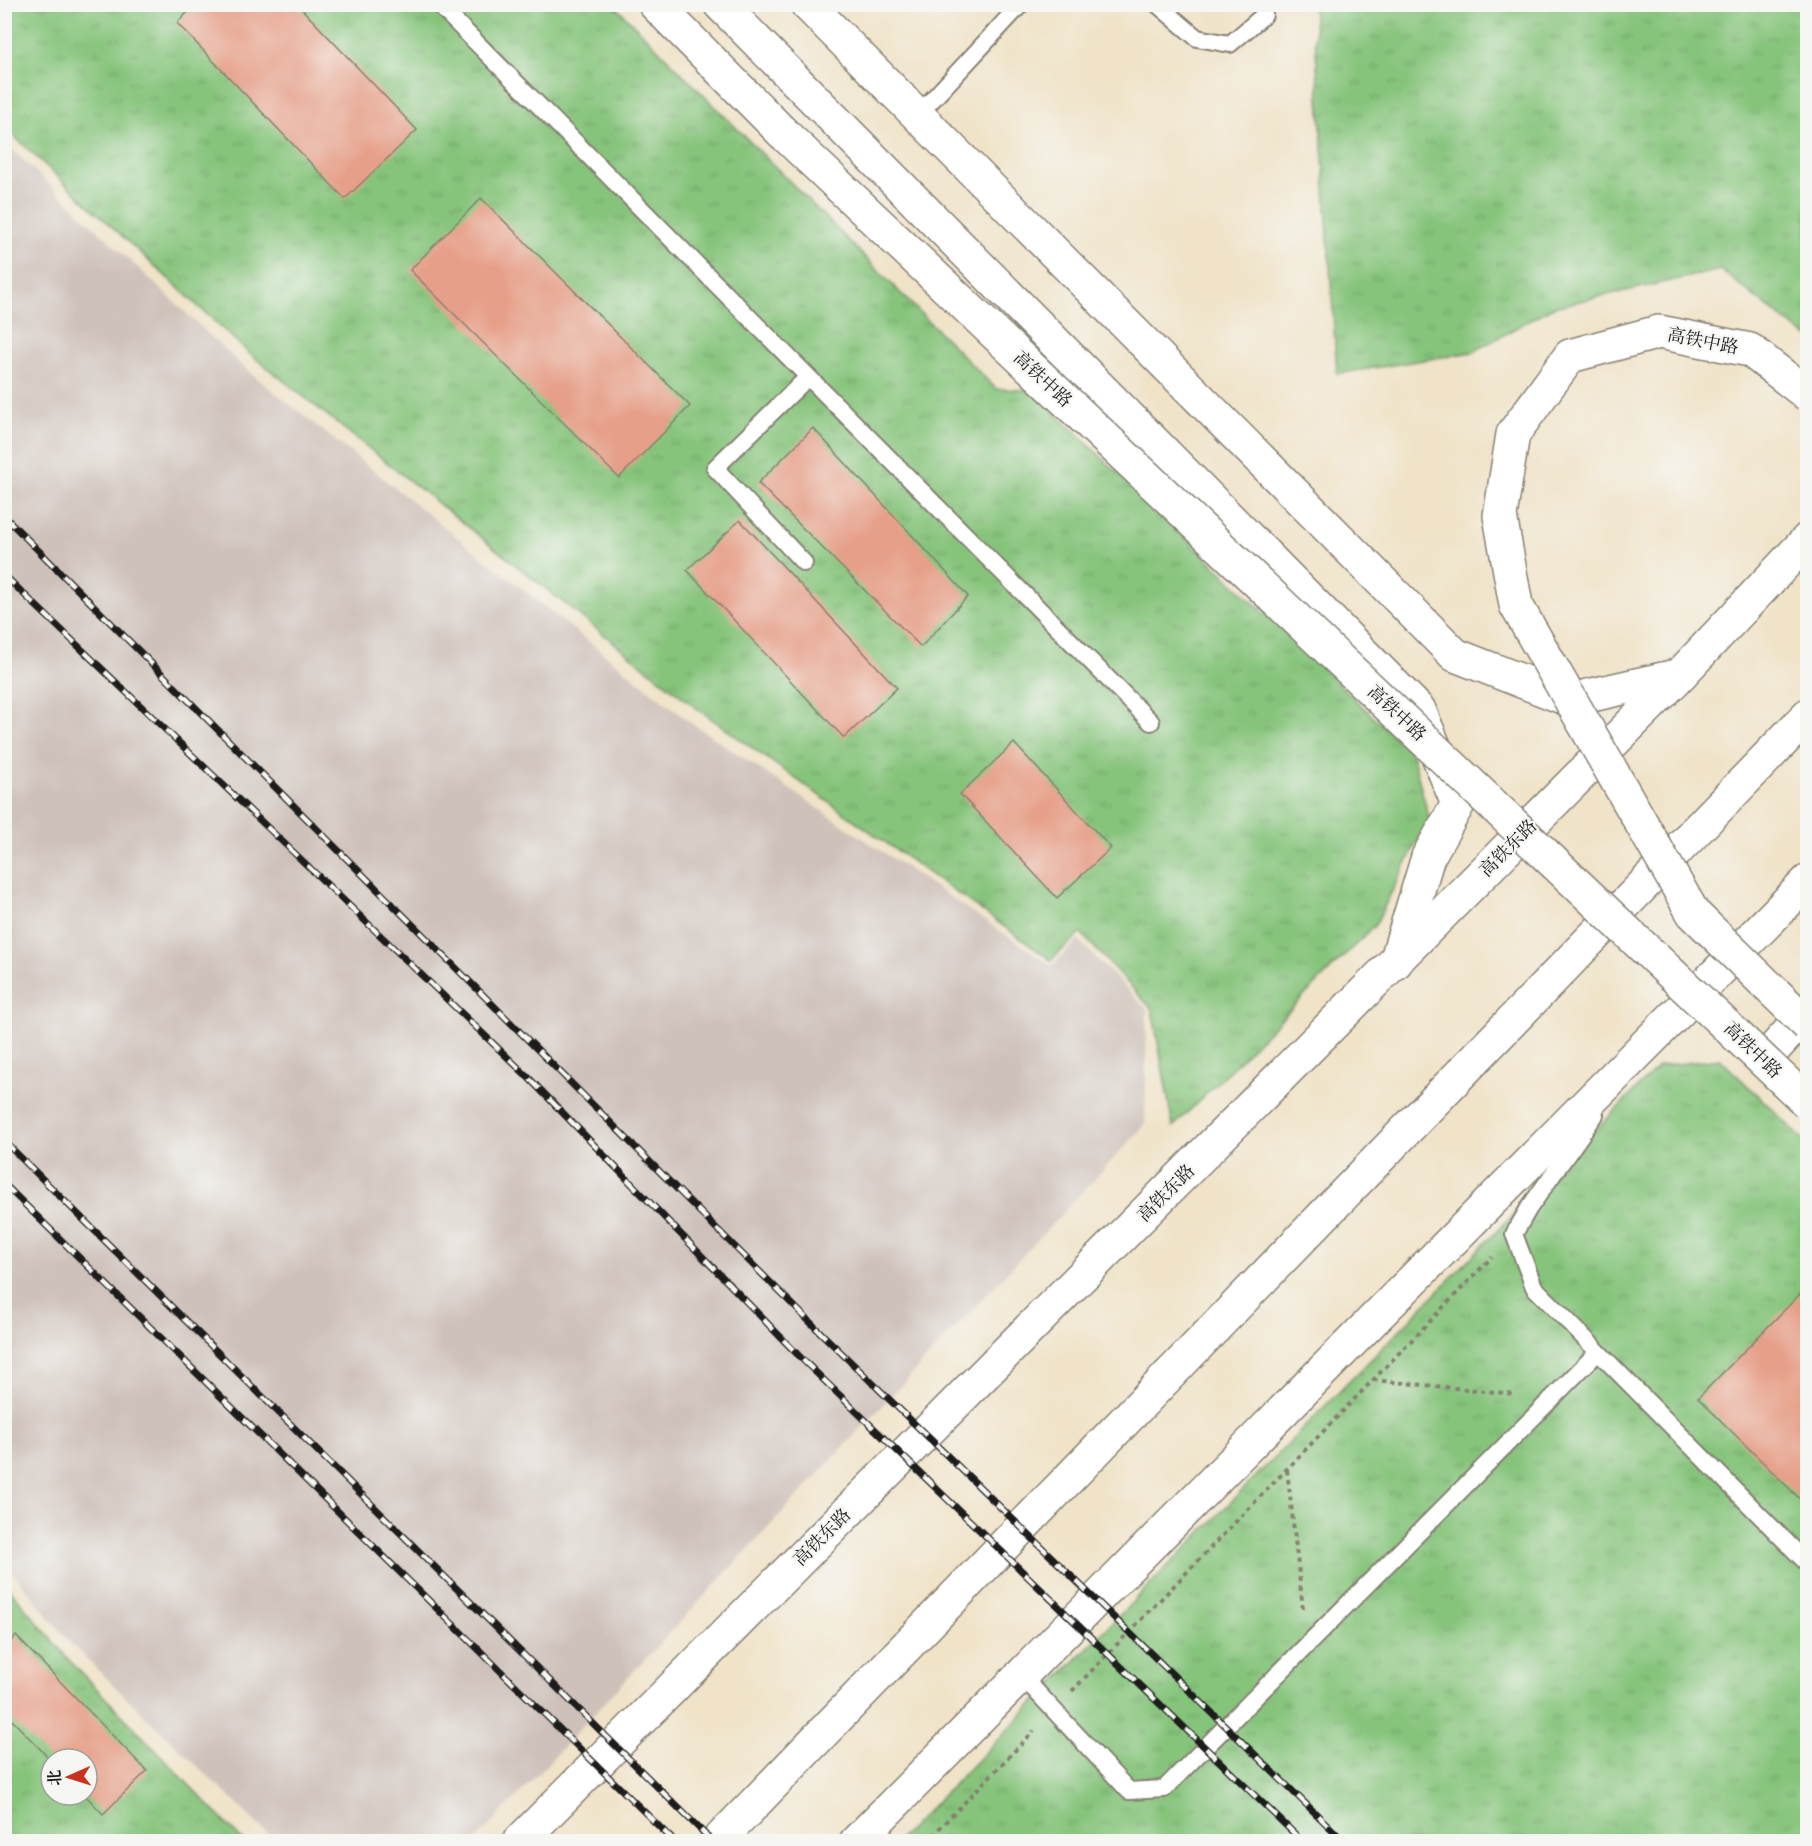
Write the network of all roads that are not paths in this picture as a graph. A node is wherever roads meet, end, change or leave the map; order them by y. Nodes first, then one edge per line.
1 (438, 4) edge
2 (655, 4) edge
3 (720, 4) edge
4 (807, 4) edge
5 (1021, 4) edge
6 (1157, 4) edge
7 (1264, 4) edge
8 (918, 116) junction
9 (808, 377) junction
10 (1808, 395) edge
11 (1808, 539) edge
12 (804, 563) dead end
13 (1680, 675) junction
14 (1808, 715) edge
15 (1151, 722) dead end
16 (1808, 881) edge
17 (1396, 962) junction
18 (1804, 1022) edge
19 (1641, 1049) junction
20 (1764, 1060) junction
21 (1808, 1103) edge
22 (1598, 1352) junction
23 (1808, 1564) edge
24 (1021, 1675) junction
25 (860, 1840) edge
26 (519, 1842) edge
27 (717, 1842) edge

1 - 9 lane
2 - 20 main road, 高铁中路, bridge
3 - 17 main road, 高铁中路
4 - 8 main road
5 - 8 lane
6 - 7 lane
8 - 13 main road
9 - 12 lane
9 - 15 lane
10 - 18 main road, 高铁中路, bridge
11 - 13 main road, 高铁东路
13 - 17 main road, 高铁东路
14 - 27 main road
16 - 19 main road
17 - 26 main road, 高铁东路
18 - 20 main road
19 - 22 lane
19 - 24 main road
20 - 21 main road, 高铁中路, bridge
22 - 23 lane
22 - 24 lane
24 - 25 main road

